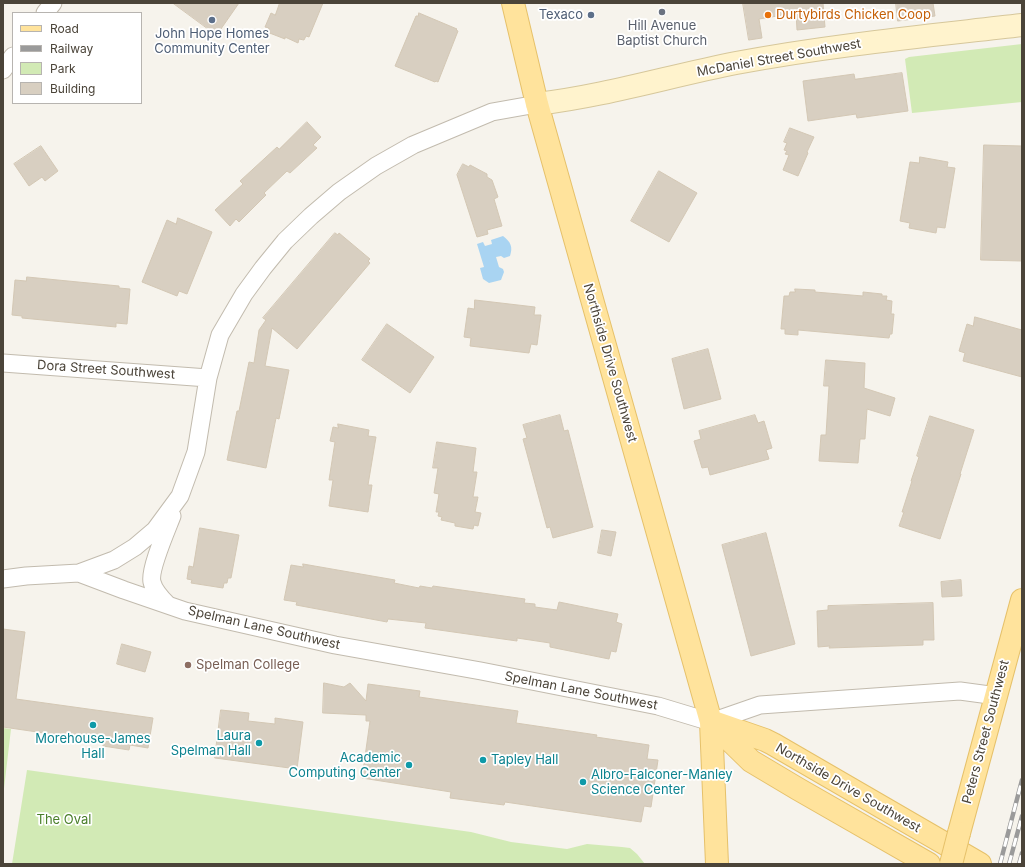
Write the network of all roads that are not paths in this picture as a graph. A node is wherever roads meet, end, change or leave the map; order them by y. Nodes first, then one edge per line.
1 (53, 3) edge
2 (513, 3) edge
3 (47, 12) edge
4 (1022, 25) edge
5 (12, 57) edge
6 (3, 70) edge
7 (537, 104) junction
8 (3, 363) edge
9 (208, 378) junction
10 (180, 496) junction
11 (79, 573) junction
12 (3, 579) edge
13 (1022, 600) edge
14 (168, 605) junction
15 (997, 696) junction
16 (711, 722) junction
17 (717, 864) edge
18 (929, 864) edge
19 (951, 864) edge
20 (980, 864) edge

1 - 3 street
2 - 7 main road, Northside Drive Southwest
4 - 7 street, McDaniel Street Southwest
5 - 6 street
7 - 9 street
7 - 16 main road, Northside Drive Southwest
8 - 9 street, Dora Street Southwest
9 - 10 street
10 - 11 street
10 - 14 street
11 - 12 street, Spelman Lane Southwest
11 - 14 street, Spelman Lane Southwest
13 - 15 main road, Peters Street Southwest
14 - 16 street, Spelman Lane Southwest
15 - 16 street
15 - 19 main road, Peters Street Southwest, bridge
16 - 17 main road
16 - 18 main road, Northside Drive Southwest
16 - 20 main road, Northside Drive Southwest

